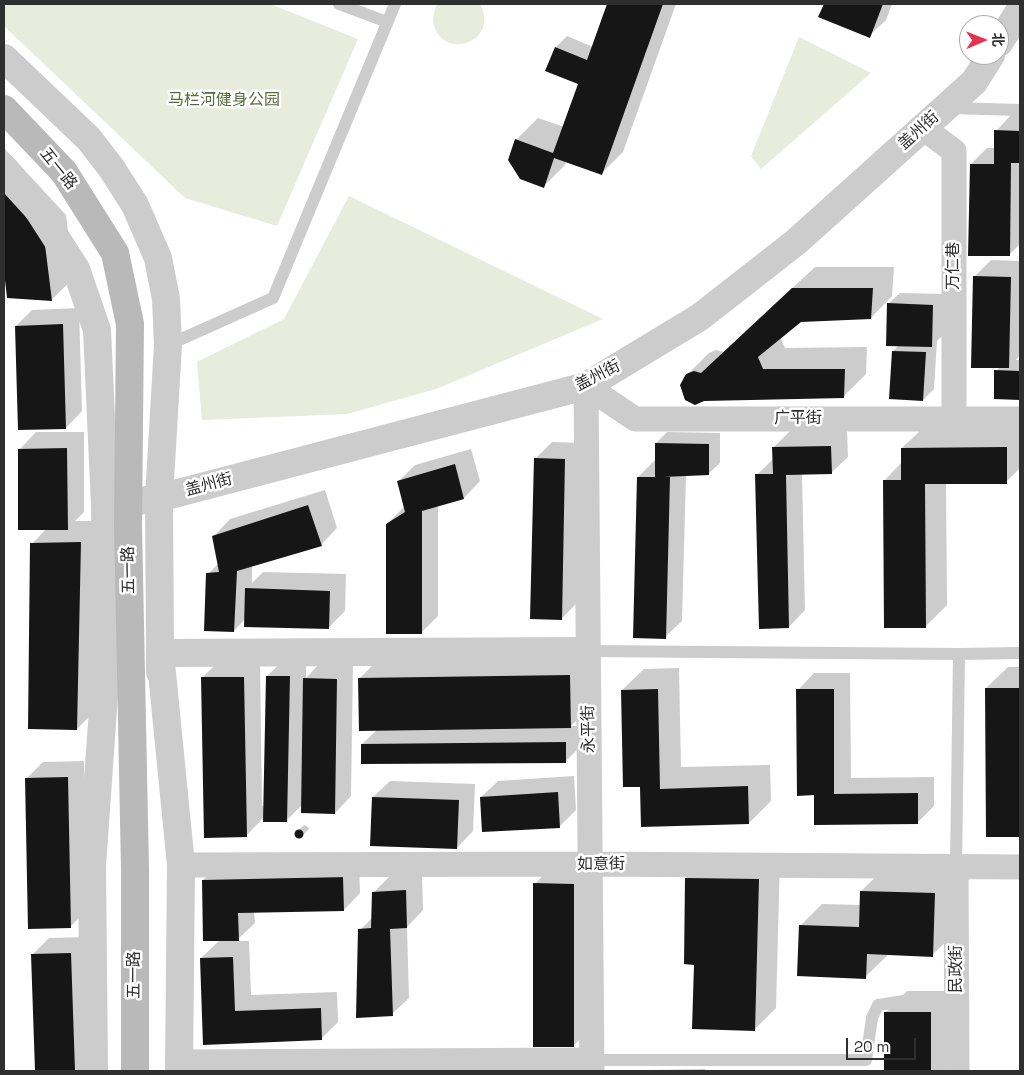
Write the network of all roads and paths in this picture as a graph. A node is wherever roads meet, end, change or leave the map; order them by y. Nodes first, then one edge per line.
1 (339, 4) edge
2 (395, 4) edge
3 (1020, 10) edge
4 (387, 22) junction
5 (1009, 27) edge
6 (4, 58) edge
7 (985, 65) edge
8 (946, 107) junction
9 (4, 109) edge
10 (1020, 110) edge
11 (923, 128) junction
12 (4, 168) edge
13 (168, 345) junction
14 (586, 386) junction
15 (954, 419) junction
16 (1020, 419) edge
17 (159, 498) junction
18 (105, 506) junction
19 (588, 651) junction
20 (107, 652) junction
21 (160, 653) junction
22 (1020, 653) edge
23 (959, 654) junction
24 (590, 864) junction
25 (181, 865) junction
26 (956, 866) junction
27 (1020, 867) edge
28 (957, 999) junction
29 (592, 1066) edge
30 (174, 1068) edge
31 (94, 1071) edge
32 (110, 1071) edge
33 (136, 1071) edge
34 (957, 1071) edge

1 - 4 lane
2 - 4 lane
3 - 5 street
4 - 13 lane
6 - 13 street
7 - 8 street, 盖州街
8 - 10 lane
8 - 11 street, 盖州街
9 - 33 main road, 五一路
11 - 14 street, 盖州街
11 - 15 street, 万仁巷
12 - 18 street
13 - 17 street
14 - 15 street, 广平街
14 - 17 street, 盖州街
14 - 19 street, 永平街
15 - 16 street, 广平街
17 - 18 street, 盖州街
17 - 21 street
18 - 20 street
19 - 21 street
19 - 23 lane
19 - 24 street, 永平街
20 - 31 street
20 - 32 street
21 - 25 street
21 - 30 street
22 - 23 lane
23 - 26 lane
24 - 25 street, 如意街
24 - 26 street, 如意街
24 - 29 street, 永平街
25 - 30 street
26 - 27 street, 如意街
26 - 28 street, 民政街
28 - 29 lane
28 - 34 street, 民政街
29 - 30 street

